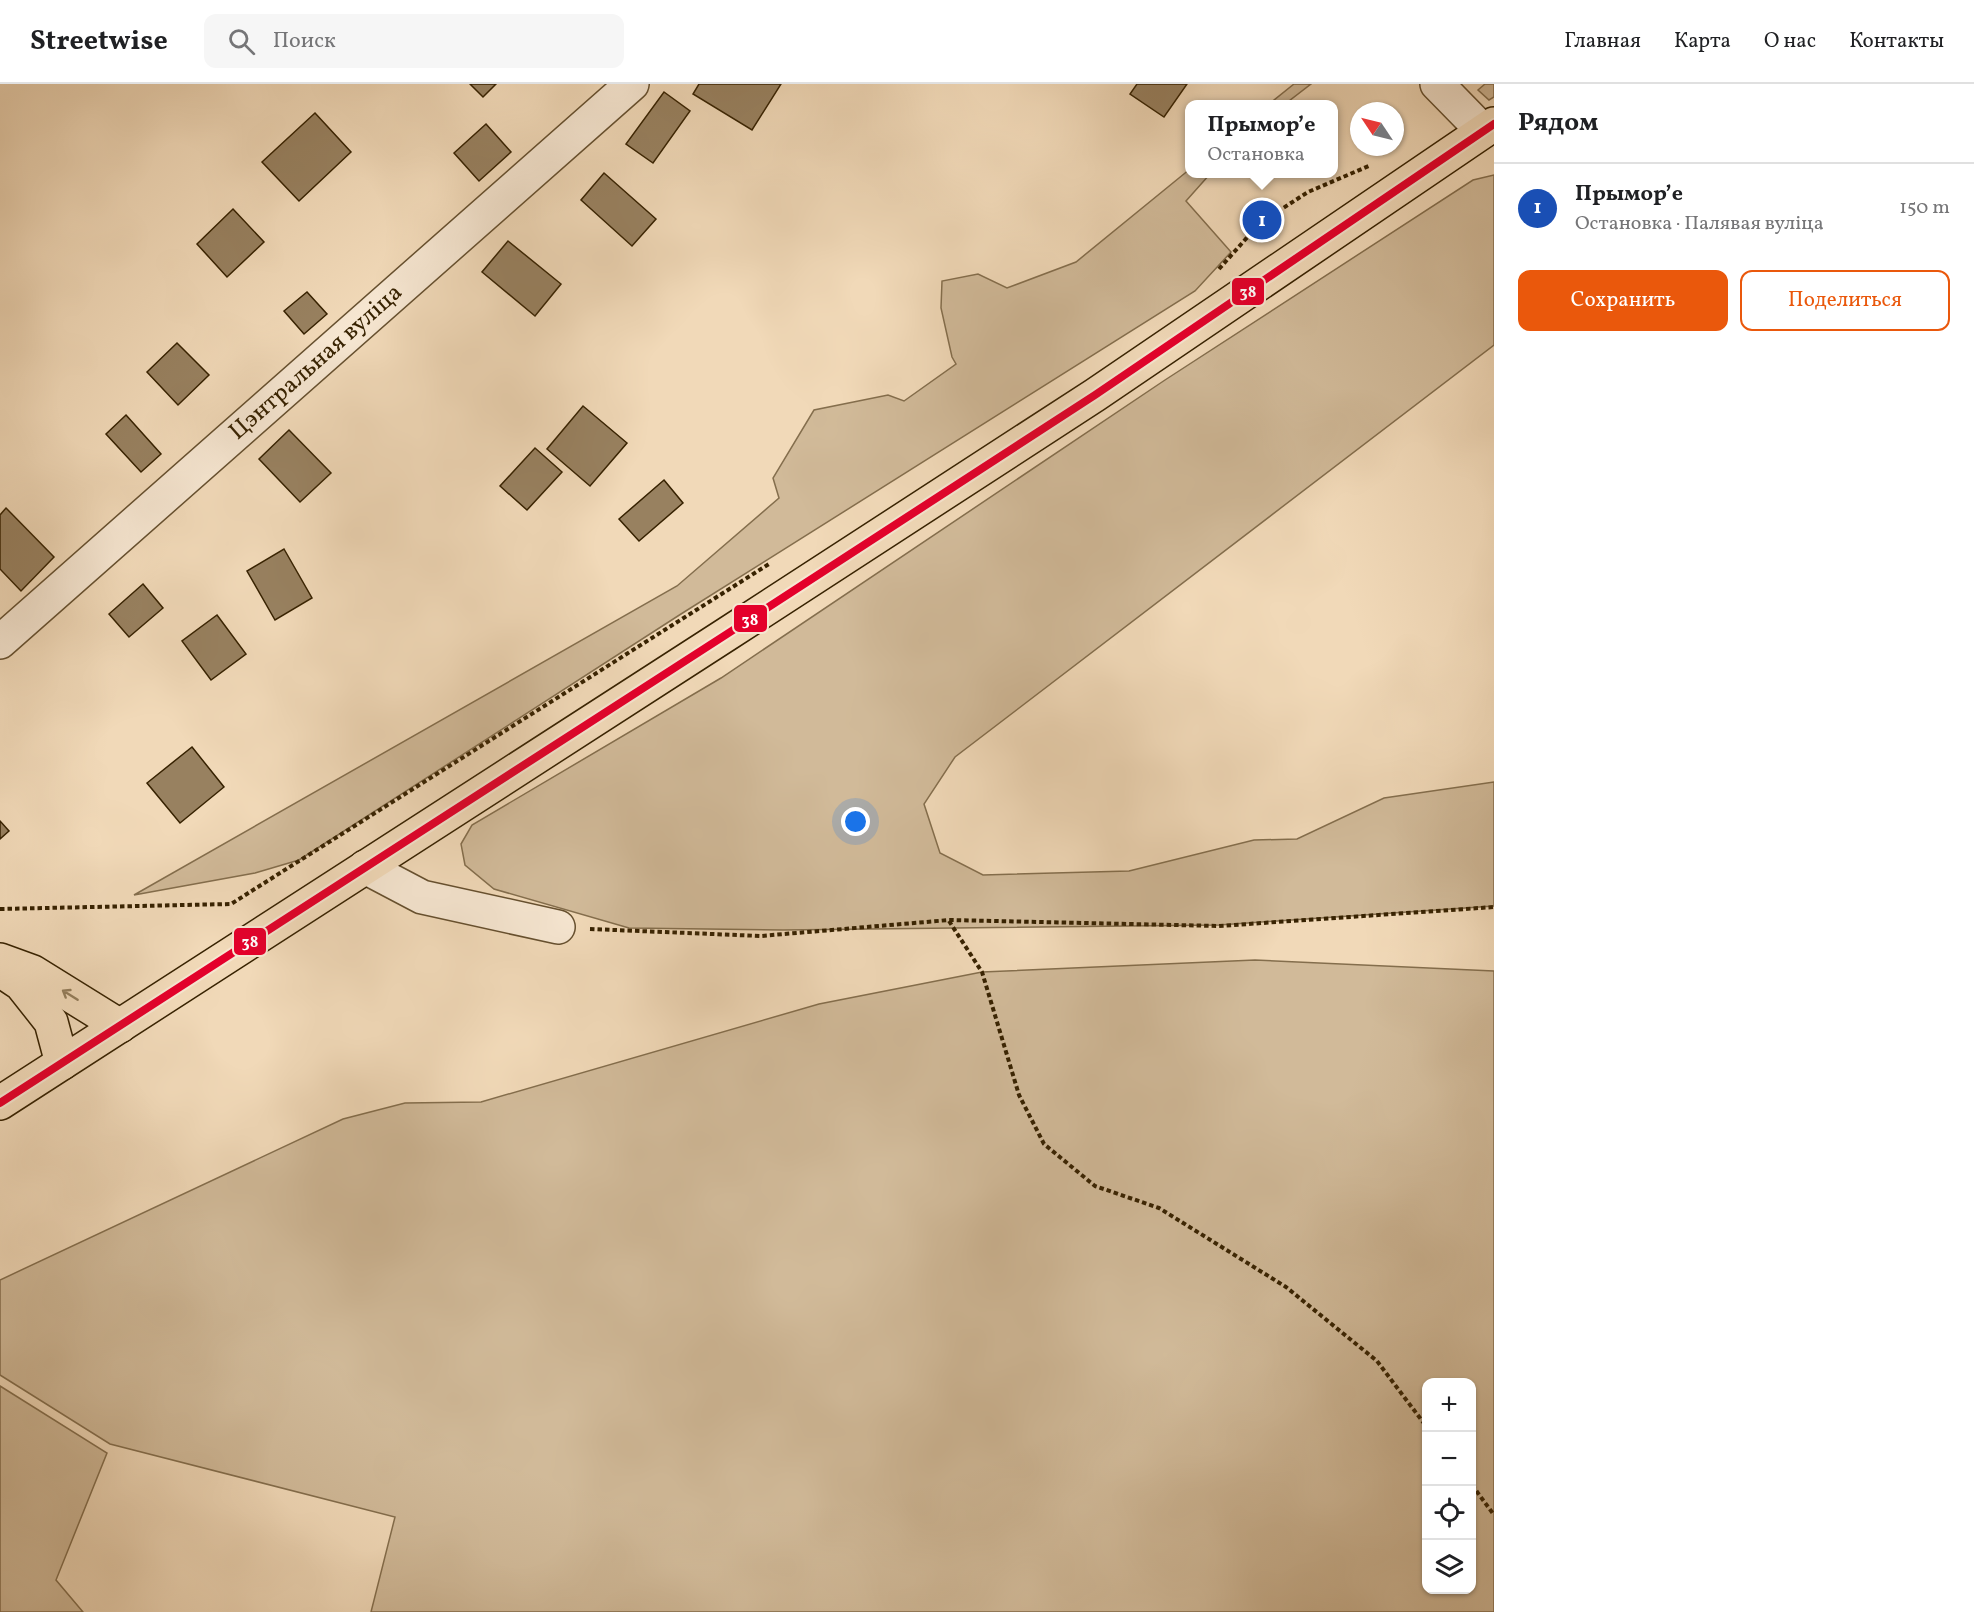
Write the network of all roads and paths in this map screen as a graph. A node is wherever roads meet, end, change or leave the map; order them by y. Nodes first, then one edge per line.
1 (632, 84) edge
2 (1449, 88) edge
3 (1489, 128) edge
4 (1372, 165) dead end
5 (1213, 276) dead end
6 (771, 563) dead end
7 (0, 642) edge
8 (365, 867) junction
9 (1494, 907) edge
10 (0, 909) edge
11 (949, 920) junction
12 (558, 927) joint
13 (0, 960) edge
14 (0, 970) edge
15 (120, 1026) junction
16 (62, 1063) junction
17 (0, 1103) edge
18 (1422, 1421) edge
19 (1473, 1486) edge
20 (1494, 1515) edge

1 - 7 street, Цэнтральная вуліца
2 - 3 street
3 - 8 main road
4 - 5 path
6 - 10 path
8 - 12 street
8 - 15 main road
9 - 11 path
11 - 12 path
11 - 18 path
15 -> 13 main road
14 - 16 main road
15 - 16 main road
16 - 17 main road
19 - 20 path

